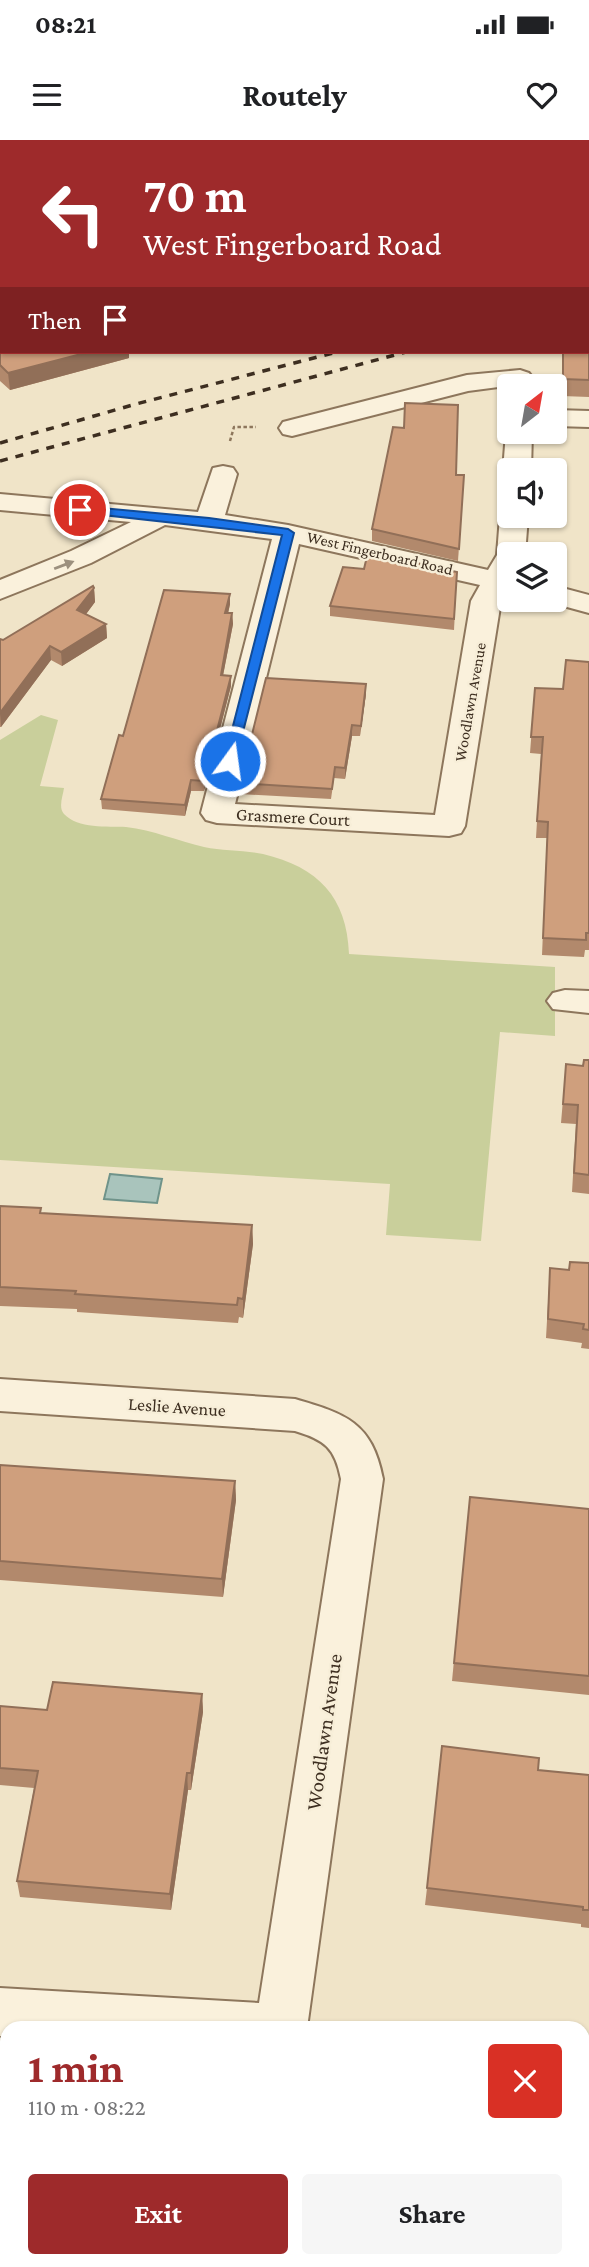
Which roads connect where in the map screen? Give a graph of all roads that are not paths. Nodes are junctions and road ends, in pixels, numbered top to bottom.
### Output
1 (520, 372) edge
2 (567, 418) edge
3 (589, 419) edge
4 (292, 428) road end
5 (223, 474) road end
6 (0, 502) edge
7 (159, 517) junction
8 (209, 522) junction
9 (288, 533) junction
10 (497, 567) edge
11 (497, 584) edge
12 (0, 590) edge
13 (567, 598) edge
14 (589, 604) edge
15 (449, 826) joint
16 (0, 1395) edge
17 (350, 1438) joint
18 (0, 2012) edge
19 (152, 2021) edge
20 (282, 2021) edge

1 - 4 street
2 - 3 street
5 - 8 street
6 - 7 street, West Fingerboard Road
7 - 8 street, West Fingerboard Road
12 -> 7 street
8 - 9 street, West Fingerboard Road
9 - 10 street, West Fingerboard Road
9 - 15 street, Grasmere Court
11 - 15 street, Woodlawn Avenue
13 - 14 street
16 - 17 street, Leslie Avenue
17 - 20 street, Woodlawn Avenue
18 - 19 street

